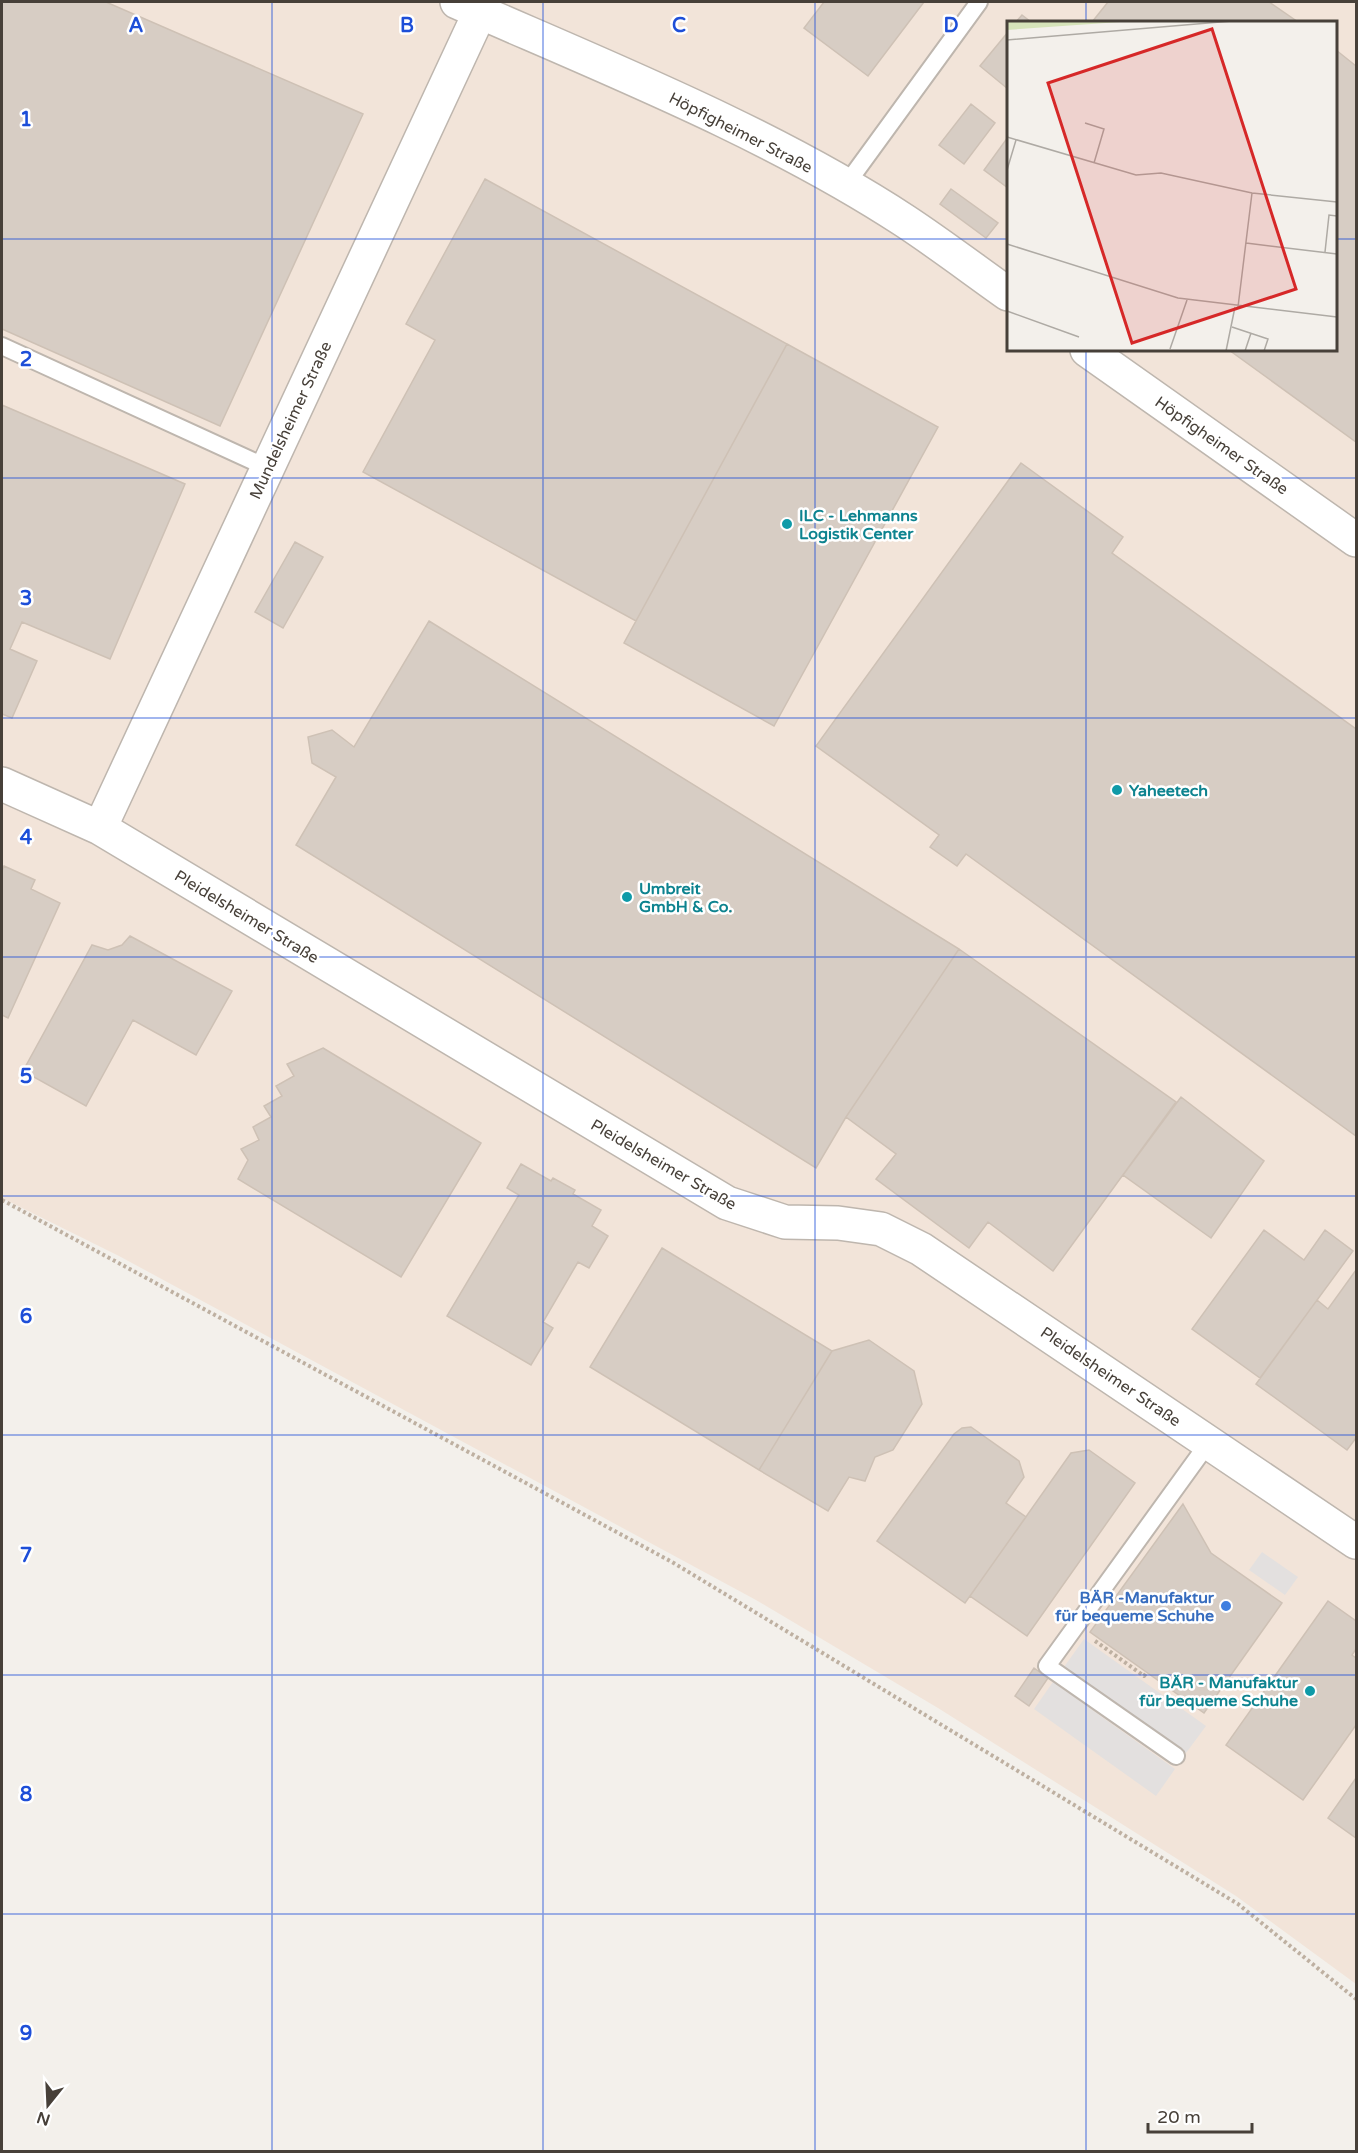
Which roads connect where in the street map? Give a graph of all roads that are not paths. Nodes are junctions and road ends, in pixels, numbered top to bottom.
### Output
1 (980, 2) edge
2 (486, 9) edge
3 (845, 186) junction
4 (1007, 293) edge
5 (2, 346) edge
6 (1088, 351) edge
7 (268, 468) junction
8 (1356, 540) edge
9 (2, 784) edge
10 (100, 828) junction
11 (1209, 1442) junction
12 (1356, 1542) edge
13 (1176, 1756) dead end

1 - 3 lane
2 - 3 street, Höpfigheimer Straße
2 - 7 street, Mundelsheimer Straße
3 - 4 street, Höpfigheimer Straße
5 - 7 lane
6 - 8 street, Höpfigheimer Straße
7 - 10 street, Mundelsheimer Straße
9 - 10 street, Pleidelsheimer Straße
10 - 11 street, Pleidelsheimer Straße
11 - 12 street, Pleidelsheimer Straße
11 - 13 lane

